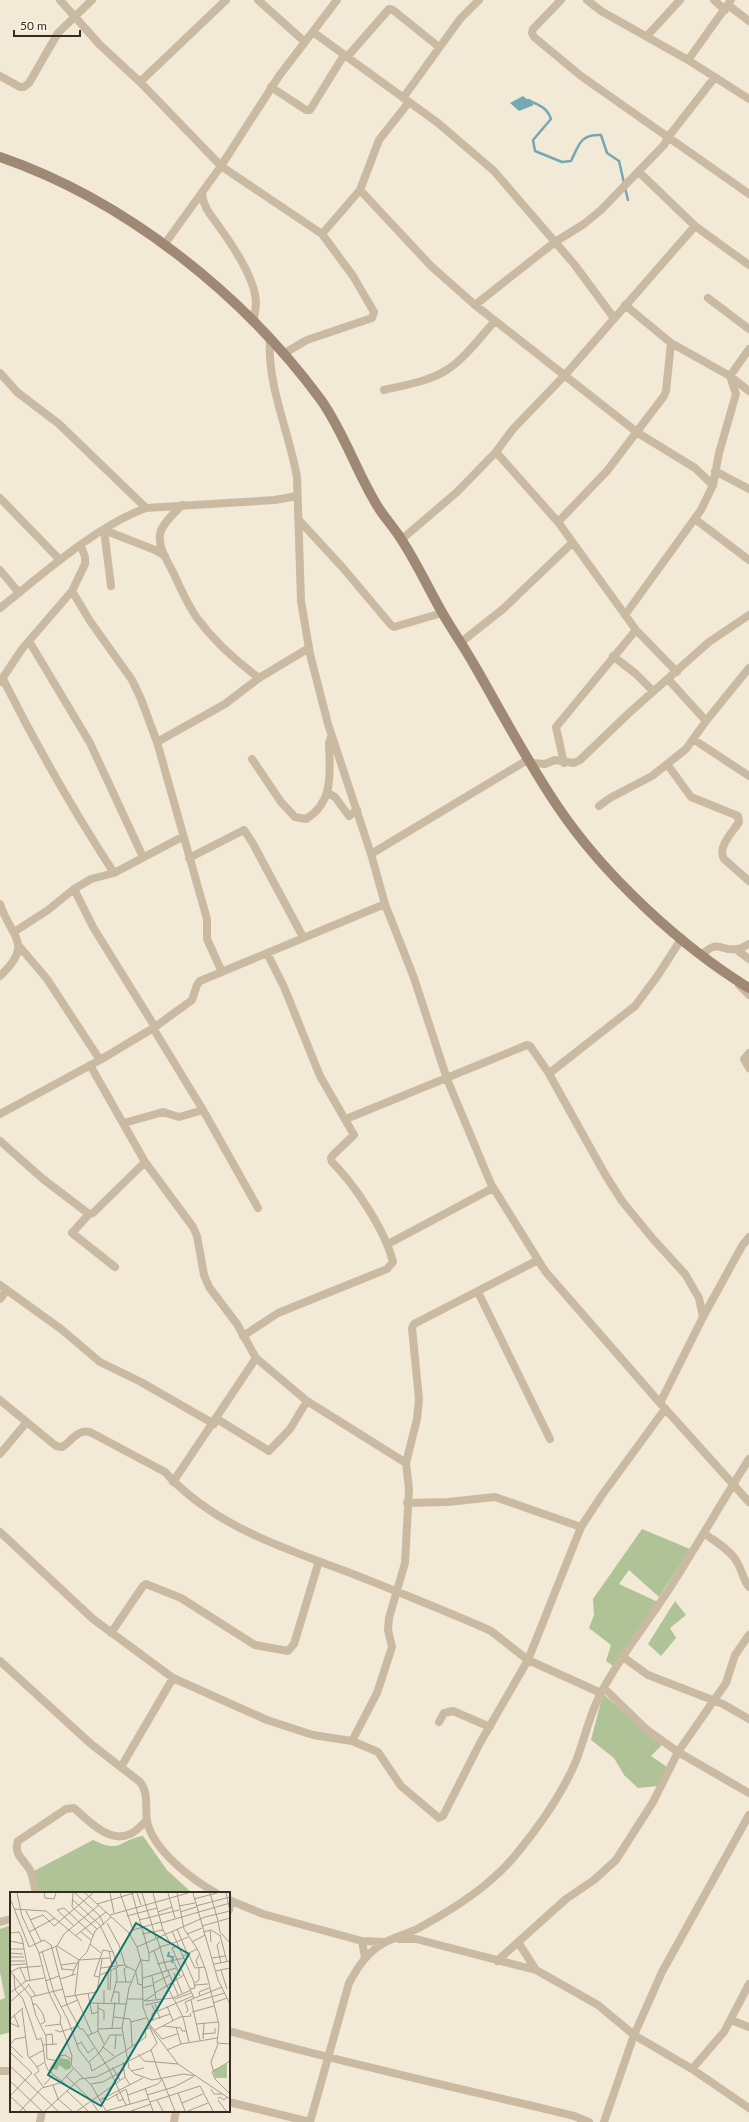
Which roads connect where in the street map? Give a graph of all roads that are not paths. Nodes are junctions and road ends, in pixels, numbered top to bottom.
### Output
1 (60, 0) edge
2 (92, 0) edge
3 (226, 0) edge
4 (258, 0) edge
5 (337, 0) edge
6 (479, 0) edge
7 (561, 0) edge
8 (587, 0) edge
9 (680, 0) edge
10 (714, 0) edge
11 (728, 5) edge
12 (75, 15) junction
13 (749, 21) edge
14 (313, 32) junction
15 (647, 36) junction
16 (305, 42) junction
17 (439, 47) junction
18 (345, 56) junction
19 (688, 60) junction
20 (0, 76) edge
21 (715, 76) junction
22 (140, 82) junction
23 (271, 88) junction
24 (749, 99) edge
25 (406, 100) junction
26 (669, 136) junction
27 (0, 157) edge
28 (221, 166) junction
29 (639, 172) junction
30 (360, 190) junction
31 (202, 193) junction
32 (749, 194) edge
33 (695, 226) junction
34 (322, 234) junction
35 (555, 242) junction
36 (164, 245) junction
37 (749, 265) edge
38 (708, 298) dead end
39 (475, 305) junction
40 (626, 305) junction
41 (614, 318) junction
42 (254, 321) junction
43 (495, 321) junction
44 (749, 329) edge
45 (270, 339) junction
46 (671, 343) junction
47 (749, 349) edge
48 (283, 354) junction
49 (0, 373) edge
50 (565, 375) junction
51 (730, 376) junction
52 (384, 390) dead end
53 (749, 391) edge
54 (638, 433) junction
55 (496, 452) junction
56 (715, 471) junction
57 (713, 485) junction
58 (749, 489) edge
59 (297, 496) junction
60 (0, 498) edge
61 (182, 505) junction
62 (146, 508) junction
63 (298, 519) junction
64 (695, 519) junction
65 (558, 522) junction
66 (104, 530) junction
67 (401, 540) junction
68 (572, 543) junction
69 (81, 546) junction
70 (165, 556) junction
71 (60, 560) junction
72 (749, 560) edge
73 (0, 570) edge
74 (111, 586) dead end
75 (72, 591) junction
76 (19, 593) junction
77 (0, 608) edge
78 (442, 613) junction
79 (625, 615) junction
80 (749, 615) edge
81 (636, 630) junction
82 (28, 641) junction
83 (460, 643) junction
84 (309, 648) junction
85 (613, 656) junction
86 (749, 668) edge
87 (677, 672) junction
88 (259, 678) junction
89 (668, 679) junction
90 (1, 681) edge
91 (653, 691) junction
92 (706, 721) junction
93 (332, 736) junction
94 (693, 740) junction
95 (157, 742) junction
96 (252, 759) dead end
97 (530, 761) junction
98 (564, 763) junction
99 (667, 764) junction
100 (749, 776) edge
101 (328, 793) junction
102 (599, 806) dead end
103 (356, 810) junction
104 (182, 836) junction
105 (371, 854) junction
106 (143, 857) junction
107 (189, 858) junction
108 (114, 872) junction
109 (749, 881) edge
110 (74, 889) junction
111 (0, 904) edge
112 (385, 904) junction
113 (14, 932) junction
114 (302, 938) junction
115 (682, 938) junction
116 (749, 944) edge
117 (19, 946) junction
118 (737, 950) junction
119 (267, 953) junction
120 (702, 955) junction
121 (749, 959) edge
122 (222, 972) junction
123 (728, 975) junction
124 (0, 976) edge
125 (749, 988) edge
126 (749, 995) edge
127 (154, 1027) junction
128 (749, 1053) edge
129 (100, 1060) junction
130 (90, 1065) junction
131 (749, 1068) edge
132 (548, 1072) junction
133 (447, 1079) junction
134 (203, 1110) junction
135 (0, 1114) edge
136 (346, 1119) junction
137 (124, 1123) junction
138 (0, 1141) edge
139 (145, 1162) junction
140 (493, 1188) junction
141 (258, 1208) dead end
142 (89, 1214) junction
143 (749, 1237) edge
144 (388, 1244) junction
145 (538, 1260) junction
146 (115, 1267) dead end
147 (3, 1288) edge
148 (478, 1292) junction
149 (0, 1299) edge
150 (703, 1317) junction
151 (244, 1336) junction
152 (256, 1358) junction
153 (0, 1400) edge
154 (307, 1401) junction
155 (662, 1406) junction
156 (216, 1421) junction
157 (26, 1423) junction
158 (550, 1439) dead end
159 (0, 1454) edge
160 (749, 1459) edge
161 (406, 1463) junction
162 (173, 1482) junction
163 (733, 1485) junction
164 (749, 1502) edge
165 (407, 1503) junction
166 (581, 1527) junction
167 (0, 1532) edge
168 (704, 1533) junction
169 (319, 1561) junction
170 (749, 1587) edge
171 (397, 1591) junction
172 (111, 1633) junction
173 (749, 1635) edge
174 (623, 1657) junction
175 (528, 1660) junction
176 (0, 1661) edge
177 (173, 1678) junction
178 (602, 1691) junction
179 (713, 1700) junction
180 (749, 1719) edge
181 (439, 1722) dead end
182 (490, 1727) junction
183 (352, 1740) junction
184 (678, 1752) junction
185 (121, 1767) junction
186 (749, 1793) edge
187 (749, 1815) edge
188 (147, 1820) junction
189 (36, 1892) edge
190 (214, 1892) edge
191 (230, 1901) edge
192 (10, 1919) edge
193 (0, 1922) edge
194 (419, 1928) junction
195 (396, 1939) junction
196 (416, 1939) junction
197 (362, 1941) junction
198 (385, 1942) junction
199 (518, 1942) junction
200 (365, 1958) junction
201 (497, 1961) junction
202 (536, 1970) junction
203 (749, 1984) edge
204 (731, 2020) junction
205 (749, 2027) edge
206 (230, 2031) edge
207 (634, 2035) junction
208 (328, 2058) junction
209 (692, 2069) junction
210 (0, 2070) edge
211 (10, 2071) edge
212 (230, 2102) edge
213 (749, 2108) edge
214 (42, 2112) edge
215 (176, 2112) edge
216 (40, 2122) edge
217 (174, 2122) edge
218 (310, 2122) edge
219 (589, 2122) edge
220 (604, 2122) edge

1 - 12 street
2 - 12 street
3 - 22 street
4 - 16 street
5 - 14 street
6 - 17 street
7 - 26 street
8 - 15 street
9 - 15 street
10 - 11 street
11 - 13 street
11 - 19 street
12 - 20 street
12 - 22 street
14 - 16 street
14 - 18 street
15 - 19 street
16 - 23 street
17 - 18 street
17 - 25 street
18 - 23 street
18 - 25 street
19 - 21 street
21 - 24 street
21 - 26 street
22 - 28 street
23 - 28 street
25 - 30 street
25 - 35 street
26 - 29 street
26 - 32 street
27 - 36 main road
28 - 31 street
28 - 34 street
29 - 33 street
29 - 35 street
30 - 34 street
30 - 39 street
31 - 36 street
31 - 42 street
33 - 37 street
33 - 40 street
34 - 48 street
35 - 39 street
35 - 41 street
36 - 42 main road
38 - 44 street
39 - 43 street
40 - 41 street
40 - 46 street
41 - 50 street
42 - 45 main road
43 - 50 street
43 - 52 street
45 - 48 main road
45 - 59 street
46 - 51 street
46 - 54 street
47 - 51 street
48 - 67 main road
49 - 62 street
50 - 54 street
50 - 55 street
51 - 53 street
51 - 56 street
54 - 57 street
54 - 65 street
55 - 65 street
55 - 67 street
56 - 57 street
56 - 58 street
57 - 64 street
59 - 61 street
59 - 63 street
60 - 71 street
61 - 62 street
61 - 70 street
62 - 66 street
63 - 78 street
63 - 84 street
64 - 72 street
64 - 79 street
65 - 68 street
66 - 69 street
66 - 70 street
66 - 74 street
67 - 78 main road
68 - 79 street
68 - 83 street
69 - 71 street
69 - 75 street
70 - 88 street
71 - 76 street
73 - 76 street
75 - 82 street
75 - 95 street
76 - 77 street
78 - 83 main road
79 - 81 street
80 - 87 street
81 - 85 street
81 - 87 street
82 - 90 street
82 - 106 street
83 - 97 main road
84 - 88 street
84 - 93 street
85 - 91 street
85 - 98 street
86 - 92 street
87 - 89 street
88 - 95 street
89 - 91 street
89 - 92 street
90 - 108 street
91 - 98 street
92 - 94 street
93 - 101 street
93 - 103 street
94 - 99 street
94 - 100 street
95 - 104 street
96 - 101 street
97 - 98 street
97 - 105 street
97 - 115 main road
99 - 102 street
99 - 109 street
101 - 103 street
103 - 105 street
104 - 106 street
104 - 107 street
105 - 112 street
106 - 108 street
107 - 114 street
107 - 122 street
108 - 110 street
110 - 113 street
110 - 127 street
111 - 113 street
112 - 114 street
112 - 133 street
113 - 117 street
114 - 119 street
115 - 120 main road
115 - 132 street
116 - 118 street
117 - 124 street
117 - 129 street
118 - 120 street
118 - 121 street
119 - 122 street
119 - 136 street
120 - 123 main road
122 - 127 street
123 - 125 main road
123 - 126 street
127 - 129 street
127 - 134 street
128 - 131 street
129 - 130 street
130 - 135 street
130 - 137 street
132 - 133 street
132 - 150 street
133 - 136 street
133 - 140 street
134 - 137 street
134 - 141 street
136 - 144 street
137 - 139 street
138 - 142 street
139 - 142 street
139 - 151 street
140 - 144 street
140 - 145 street
142 - 146 street
143 - 150 street
144 - 151 street
145 - 148 street
145 - 155 street
147 - 149 street
147 - 156 street
148 - 158 street
148 - 161 street
150 - 155 street
151 - 152 street
152 - 154 street
152 - 156 street
153 - 157 street
154 - 156 street
154 - 161 street
155 - 163 street
155 - 166 street
156 - 162 street
157 - 159 street
157 - 162 street
160 - 163 street
161 - 165 street
162 - 169 street
163 - 164 street
163 - 168 street
165 - 166 street
165 - 171 street
166 - 175 street
167 - 172 street
168 - 170 street
168 - 174 street
169 - 171 street
169 - 172 street
171 - 175 street
171 - 183 street
172 - 177 street
173 - 179 street
174 - 178 street
174 - 179 street
175 - 178 street
175 - 182 street
176 - 185 street
177 - 183 street
177 - 185 street
178 - 184 street
178 - 194 street
179 - 180 street
179 - 184 street
181 - 182 street
182 - 183 street
184 - 186 street
184 - 199 street
185 - 188 street
187 - 207 street
188 - 189 street
188 - 190 street
191 - 197 street
192 - 193 street
194 - 195 street
194 - 196 street
195 - 196 street
195 - 198 street
196 - 201 street
197 - 198 street
197 - 200 street
198 - 200 street
199 - 201 street
199 - 202 street
200 - 208 street
201 - 202 street
202 - 207 street
203 - 204 street
204 - 205 street
204 - 209 street
206 - 208 street
207 - 209 street
207 - 220 street
208 - 218 street
208 - 219 street
209 - 213 street
210 - 211 street
212 - 218 street
214 - 216 street
215 - 217 street

